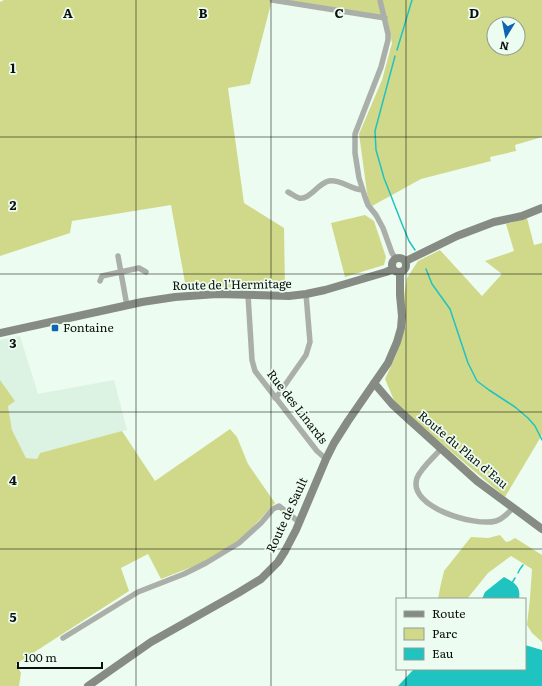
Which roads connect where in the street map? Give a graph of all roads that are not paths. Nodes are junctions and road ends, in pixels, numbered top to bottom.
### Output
1 (272, 0) edge
2 (380, 0) edge
3 (385, 18) junction
4 (362, 190) junction
5 (288, 192) dead end
6 (542, 208) edge
7 (118, 256) dead end
8 (396, 258) junction
9 (406, 261) junction
10 (397, 271) junction
11 (120, 272) junction
12 (146, 272) dead end
13 (100, 281) dead end
14 (306, 294) junction
15 (248, 295) junction
16 (127, 306) junction
17 (0, 333) edge
18 (374, 383) junction
19 (275, 398) junction
20 (441, 449) junction
21 (326, 459) junction
22 (513, 508) junction
23 (299, 522) junction
24 (542, 530) edge
25 (62, 638) dead end
26 (88, 686) edge

1 - 3 street
2 - 3 street
3 - 4 street
4 - 5 street
4 - 8 street
6 - 9 street
7 - 11 street
8 - 9 street
8 - 10 street
9 - 10 street
10 - 14 street, Route de l'Hermitage
10 - 18 street, Route de Sault
11 - 12 street
11 - 13 street
11 - 16 street
14 - 15 street, Route de l'Hermitage
14 - 19 street
15 - 16 street, Route de l'Hermitage
15 - 19 street, Rue des Linards
16 - 17 street, Route de l'Hermitage
18 - 20 street, Route du Plan d'Eau
18 - 21 street, Route de Sault
19 - 21 street, Rue des Linards
20 - 22 street, Route du Plan d'Eau
20 - 22 street
21 - 23 street, Route de Sault
22 - 24 street, Route du Plan d'Eau
23 - 25 street
23 - 26 street, Route de Sault

